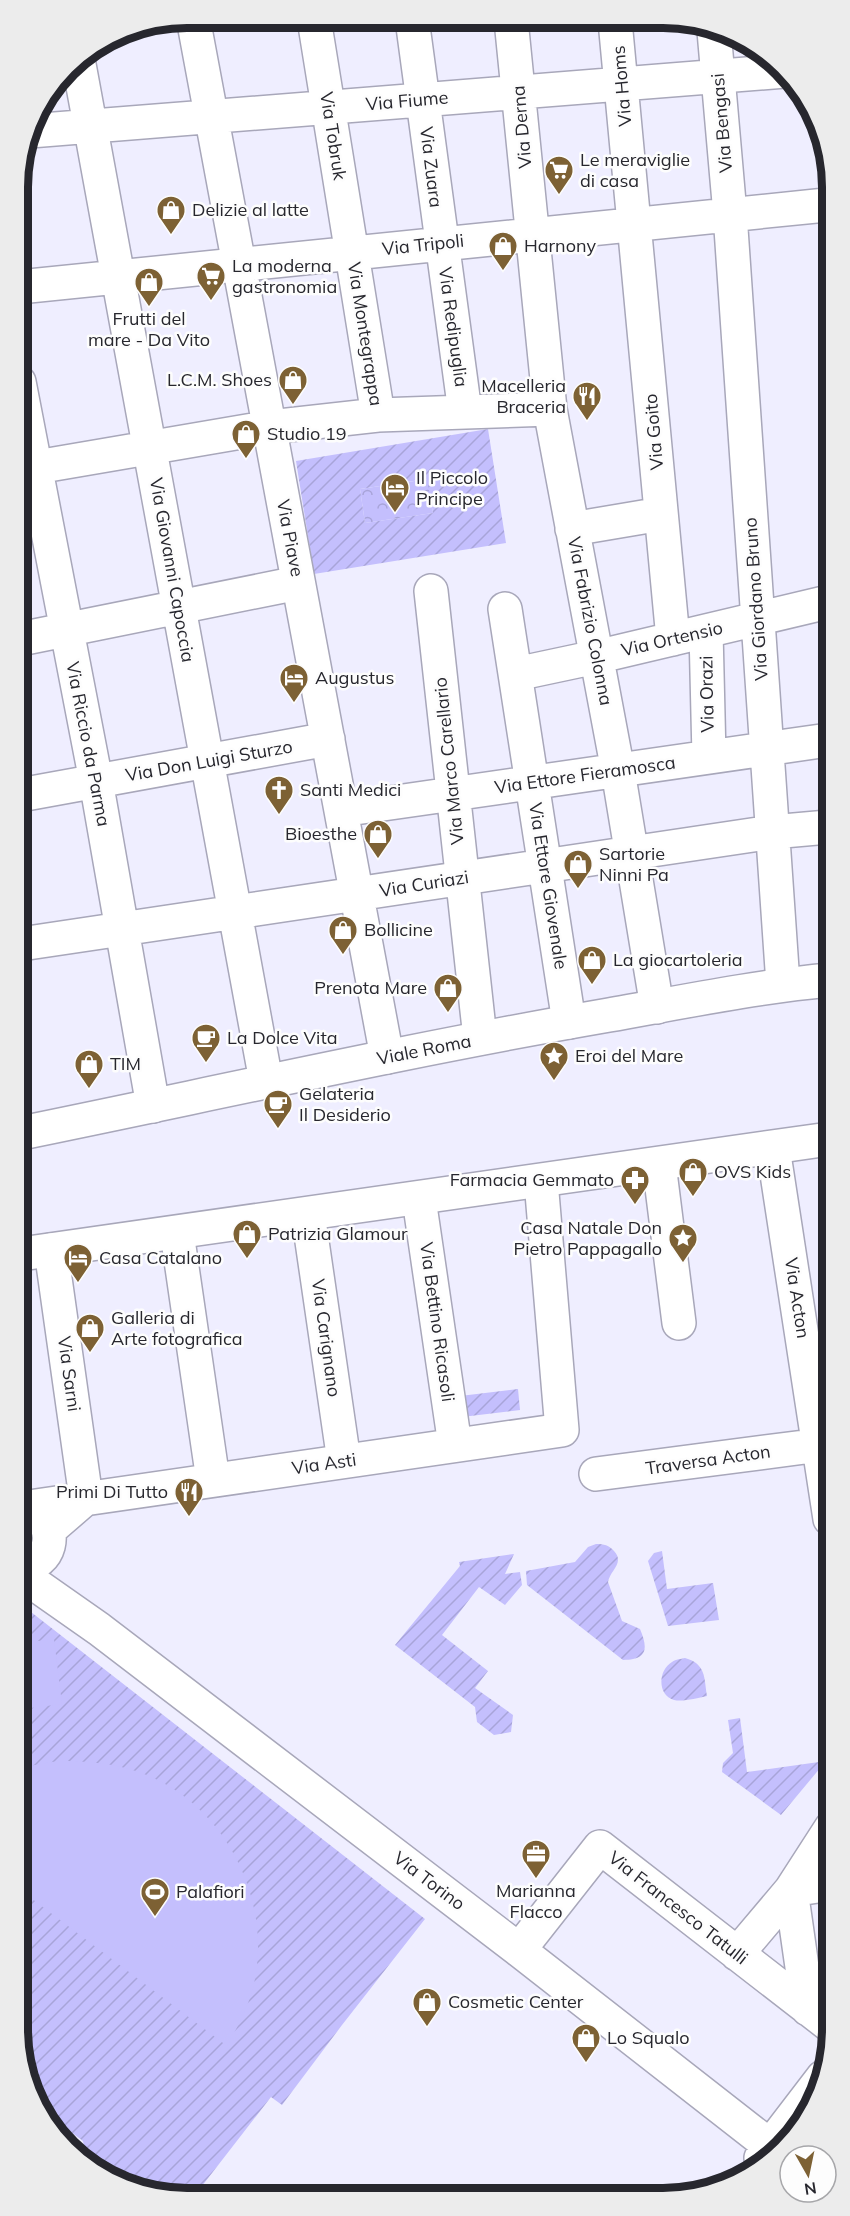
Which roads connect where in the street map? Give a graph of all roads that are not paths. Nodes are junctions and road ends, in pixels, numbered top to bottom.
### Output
1 (195, 28) edge
2 (315, 28) edge
3 (413, 28) edge
4 (512, 28) edge
5 (616, 28) edge
6 (715, 38) edge
7 (80, 71) edge
8 (772, 72) edge
9 (718, 77) junction
10 (621, 84) junction
11 (519, 93) junction
12 (422, 100) junction
13 (328, 108) junction
14 (212, 117) junction
15 (90, 126) junction
16 (40, 130) edge
17 (822, 205) edge
18 (730, 214) junction
19 (635, 224) junction
20 (531, 235) junction
21 (441, 243) junction
22 (352, 252) junction
23 (239, 264) junction
24 (118, 276) junction
25 (29, 285) edge
26 (550, 409) junction
27 (465, 411) junction
28 (378, 415) junction
29 (270, 427) junction
30 (150, 448) junction
31 (28, 468) edge
32 (29, 472) edge
33 (661, 514) junction
34 (572, 529) junction
35 (298, 583) junction
36 (430, 591) dead end
37 (822, 604) edge
38 (179, 607) junction
39 (505, 609) dead end
40 (758, 619) junction
41 (66, 629) junction
42 (706, 631) junction
43 (29, 637) edge
44 (673, 639) junction
45 (596, 657) junction
46 (516, 674) junction
47 (328, 740) junction
48 (822, 741) edge
49 (766, 749) junction
50 (709, 757) junction
51 (207, 761) junction
52 (618, 771) junction
53 (96, 781) junction
54 (533, 783) junction
55 (29, 793) edge
56 (453, 794) junction
57 (341, 810) junction
58 (822, 828) edge
59 (772, 832) junction
60 (632, 853) junction
61 (545, 866) junction
62 (462, 878) junction
63 (357, 894) junction
64 (235, 913) junction
65 (123, 929) junction
66 (29, 943) edge
67 (822, 981) edge
68 (783, 984) junction
69 (657, 1007) junction
70 (569, 1022) junction
71 (480, 1038) junction
72 (387, 1057) junction
73 (266, 1081) junction
74 (153, 1106) junction
75 (28, 1131) edge
76 (821, 1140) edge
77 (773, 1148) junction
78 (659, 1164) junction
79 (541, 1181) junction
80 (419, 1199) junction
81 (308, 1214) junction
82 (177, 1233) junction
83 (36, 1252) edge
84 (680, 1323) dead end
85 (455, 1445) junction
86 (820, 1445) junction
87 (821, 1455) edge
88 (344, 1461) junction
89 (596, 1474) dead end
90 (213, 1480) junction
91 (86, 1498) junction
92 (28, 1507) edge
93 (28, 1510) edge
94 (49, 1535) junction
95 (28, 1565) edge
96 (28, 1579) edge
97 (86, 1620) junction
98 (821, 1843) edge
99 (821, 1885) edge
100 (791, 1890) junction
101 (519, 1950) junction
102 (737, 1954) junction
103 (820, 2018) edge
104 (802, 2104) edge
105 (772, 2143) edge
106 (764, 2151) edge

1 - 14 street, Via Piave
2 - 13 street, Via Tobruk
3 - 12 street, Via Zuara
4 - 11 street, Via Derna
5 - 10 street, Via Homs
6 - 9 street, Via Bengasi
7 - 15 street, Via Giovanni Capoccia
8 - 9 street, Via Fiume
9 - 10 street, Via Fiume
9 - 18 street, Via Bengasi
10 - 11 street, Via Fiume
10 - 19 street, Via Homs
11 - 12 street, Via Fiume
11 - 20 street, Via Derna
12 - 13 street, Via Fiume
12 - 21 street, Via Zuara
13 - 14 street, Via Fiume
13 - 22 street, Via Tobruk
14 - 15 street, Via Fiume
14 - 23 street, Via Piave
15 - 16 street, Via Fiume
15 - 24 street, Via Giovanni Capoccia
17 - 18 street, Via Tripoli
18 - 19 street, Via Tripoli
18 - 40 street, Via Giordano Bruno
19 - 20 street, Via Tripoli
19 - 33 street, Via Goito
20 - 21 street, Via Tripoli
20 - 26 street, Via Fabrizio Colonna
21 - 22 street, Via Tripoli
21 - 27 street, Via Redipuglia
22 - 23 street, Via Tripoli
22 - 28 street, Via Montegrappa
23 - 24 street, Via Tripoli
23 - 29 street, Via Piave
24 - 25 street, Via Tripoli
24 - 30 street, Via Giovanni Capoccia
26 - 27 street
26 - 34 street, Via Fabrizio Colonna
27 - 28 street
28 - 29 street
29 - 30 street
29 - 35 street, Via Piave
30 - 31 street
30 - 38 street, Via Giovanni Capoccia
32 - 41 street, Via Riccio da Parma
33 - 34 street
33 - 44 street, Via Goito
34 - 45 street, Via Fabrizio Colonna
35 - 38 street
35 - 47 street, Via Piave
36 - 56 street, Via Marco Carellario
37 - 40 street, Via Ortensio
38 - 41 street
38 - 51 street, Via Giovanni Capoccia
39 - 46 street, Via Ettore Giovenale
40 - 42 street, Via Ortensio
40 - 49 street, Via Giordano Bruno
41 - 43 street
41 - 53 street, Via Riccio da Parma
42 - 44 street, Via Ortensio
42 - 50 street, Via Orazi
44 - 45 street, Via Ortensio
45 - 46 street, Via Ortensio
45 - 52 street, Via Fabrizio Colonna
46 - 54 street, Via Ettore Giovenale
47 - 51 street, Via Don Luigi Sturzo
47 - 57 street, Via Piave
48 - 49 street, Via Ettore Fieramosca
49 - 50 street, Via Ettore Fieramosca
49 - 59 street, Via Giordano Bruno
50 - 52 street, Via Ettore Fieramosca
51 - 53 street, Via Don Luigi Sturzo
51 - 64 street, Via Giovanni Capoccia
52 - 54 street, Via Ettore Fieramosca
52 - 60 street, Via Fabrizio Colonna
53 - 55 street, Via Don Luigi Sturzo
53 - 65 street, Via Riccio da Parma
54 - 56 street, Via Ettore Fieramosca
54 - 61 street, Via Ettore Giovenale
56 - 57 street, Via Ettore Fieramosca
56 - 62 street, Via Marco Carellario
57 - 63 street, Via Piave
58 - 59 street, Via Curiazi
59 - 60 street, Via Curiazi
59 - 68 street, Via Giordano Bruno
60 - 61 street, Via Curiazi
60 - 69 street, Via Fabrizio Colonna
61 - 62 street, Via Curiazi
61 - 70 street, Via Ettore Giovenale
62 - 63 street, Via Curiazi
62 - 71 street, Via Marco Carellario
63 - 64 street, Via Curiazi
63 - 72 street, Via Piave
64 - 65 street, Via Curiazi
64 - 73 street, Via Giovanni Capoccia
65 - 66 street, Via Curiazi
65 - 74 street, Via Riccio da Parma
67 - 68 street, Viale Roma
68 - 69 street, Viale Roma
69 - 70 street, Viale Roma
70 - 71 street, Viale Roma
71 - 72 street, Viale Roma
72 - 73 street, Viale Roma
73 - 74 street, Viale Roma
74 - 75 street, Viale Roma
76 - 77 street
77 - 78 street
77 - 86 street, Via Acton
78 - 79 street
78 - 84 street
79 - 80 street
79 - 85 street, Via Asti
80 - 81 street
80 - 85 street, Via Bettino Ricasoli
81 - 82 street
81 - 88 street, Via Carignano
82 - 83 street
82 - 90 street
83 - 91 street, Via Sarni
85 - 88 street, Via Asti
86 - 87 street, Via Acton
86 - 89 street, Traversa Acton
88 - 90 street, Via Asti
90 - 91 street, Via Asti
91 - 92 street, Via Asti
91 - 94 street
93 - 94 street
94 - 95 street
94 - 97 street, Via Torino
96 - 97 street, Via Torino
97 - 101 street, Via Torino
98 - 100 street
99 - 100 street
100 - 102 street
100 - 103 street
101 - 102 street, Via Francesco Tatulli
101 - 106 street, Via Torino
102 - 103 street, Via Francesco Tatulli
104 - 105 street

